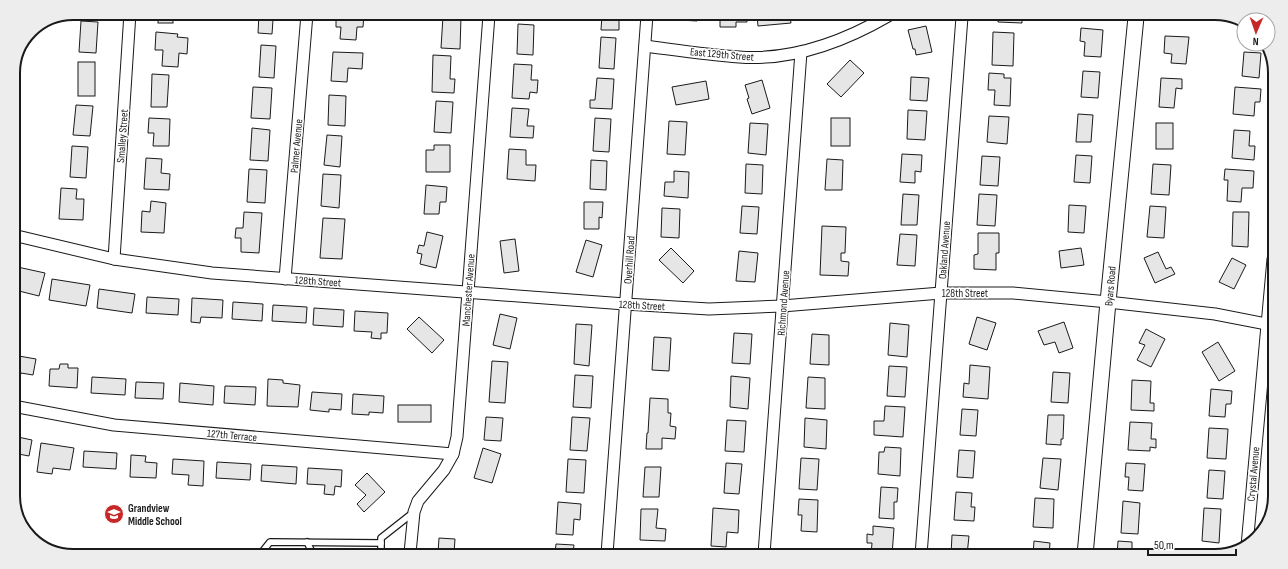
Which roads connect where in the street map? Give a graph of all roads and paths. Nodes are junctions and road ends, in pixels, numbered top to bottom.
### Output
1 (130, 20) edge
2 (307, 20) edge
3 (489, 20) edge
4 (647, 20) edge
5 (881, 20) edge
6 (962, 20) edge
7 (1136, 20) edge
8 (645, 46) junction
9 (801, 52) junction
10 (20, 237) edge
11 (114, 259) junction
12 (285, 279) junction
13 (468, 292) junction
14 (941, 293) junction
15 (1108, 302) junction
16 (625, 304) junction
17 (782, 306) junction
18 (1268, 324) edge
19 (1268, 343) edge
20 (20, 407) edge
21 (453, 454) junction
22 (414, 512) junction
23 (1248, 537) edge
24 (308, 542) junction
25 (381, 543) junction
26 (264, 549) edge
27 (311, 549) edge
28 (381, 549) edge
29 (410, 549) edge
30 (607, 549) edge
31 (764, 549) edge
32 (921, 549) edge
33 (1086, 549) edge

1 - 11 street, Smalley Street
2 - 12 street, Palmer Avenue
3 - 13 street, Manchester Avenue
4 - 8 street, Overhill Road
5 - 9 street, East 129th Street
6 - 14 street, Oakland Avenue
7 - 15 street, Byars Road
8 - 9 street, East 129th Street
8 - 16 street, Overhill Road
9 - 17 street, Richmond Avenue
10 - 11 street, 128th Street
11 - 12 street, 128th Street
12 - 13 street, 128th Street
13 - 16 street, 128th Street
13 - 21 street, Manchester Avenue
14 - 15 street, 128th Street
14 - 17 street, 128th Street
14 - 32 street, Oakland Avenue
15 - 18 street, 128th Street
15 - 33 street, Byars Road
16 - 17 street, 128th Street
16 - 30 street, Overhill Road
17 - 31 street, Richmond Avenue
19 - 23 street, Crystal Avenue
20 - 21 street, 127th Terrace
21 - 22 street, Manchester Avenue
22 - 25 lane
22 - 29 street, Manchester Avenue
24 - 25 lane
24 - 26 lane
24 - 27 lane
25 - 28 lane

